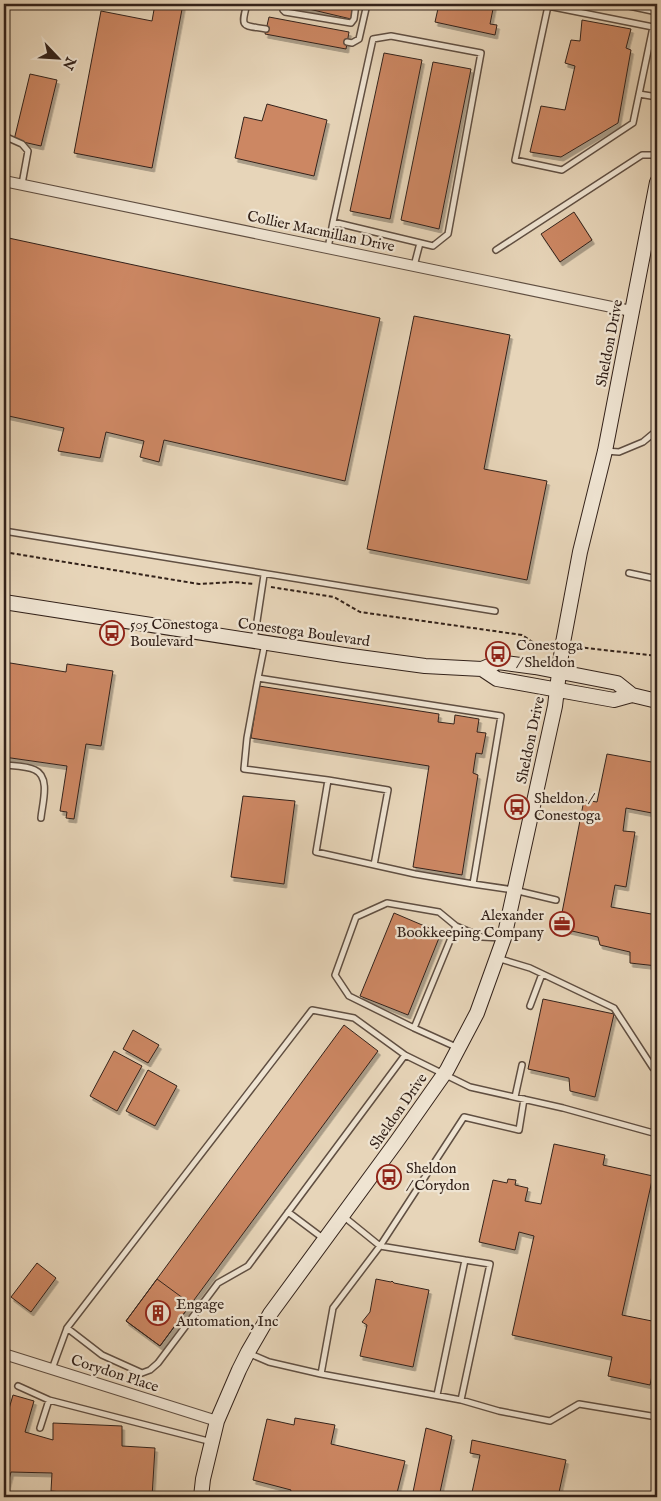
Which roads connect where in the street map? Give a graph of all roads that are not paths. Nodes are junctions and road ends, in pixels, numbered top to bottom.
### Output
1 (247, 4) edge
2 (283, 4) edge
3 (356, 4) edge
4 (367, 4) edge
5 (620, 4) edge
6 (657, 12) edge
7 (655, 27) edge
8 (266, 29) dead end
9 (347, 42) dead end
10 (639, 94) junction
11 (657, 97) edge
12 (4, 136) edge
13 (657, 155) edge
14 (4, 181) edge
15 (657, 182) edge
16 (22, 184) junction
17 (333, 222) junction
18 (653, 228) edge
19 (420, 243) junction
20 (328, 248) junction
21 (496, 250) dead end
22 (414, 266) junction
23 (631, 311) junction
24 (657, 421) edge
25 (656, 433) edge
26 (605, 450) junction
27 (4, 531) edge
28 (628, 573) dead end
29 (264, 575) junction
30 (657, 579) edge
31 (4, 602) edge
32 (495, 611) dead end
33 (260, 642) junction
34 (482, 669) junction
35 (559, 671) junction
36 (258, 678) junction
37 (557, 689) junction
38 (632, 695) junction
39 (657, 701) edge
40 (4, 765) edge
41 (328, 780) junction
42 (41, 818) dead end
43 (374, 865) junction
44 (472, 884) junction
45 (514, 890) junction
46 (556, 900) dead end
47 (456, 926) junction
48 (504, 938) junction
49 (496, 958) junction
50 (542, 974) junction
51 (530, 1006) dead end
52 (414, 1028) junction
53 (458, 1048) junction
54 (405, 1055) junction
55 (522, 1065) dead end
56 (657, 1069) edge
57 (444, 1074) junction
58 (514, 1097) junction
59 (524, 1099) junction
60 (657, 1134) edge
61 (288, 1212) junction
62 (342, 1215) junction
63 (325, 1239) junction
64 (380, 1246) junction
65 (465, 1260) junction
66 (67, 1328) junction
67 (248, 1352) junction
68 (4, 1354) edge
69 (52, 1369) junction
70 (321, 1374) junction
71 (18, 1386) dead end
72 (438, 1395) junction
73 (49, 1400) junction
74 (461, 1400) junction
75 (657, 1417) edge
76 (218, 1421) junction
77 (40, 1428) dead end
78 (212, 1442) junction
79 (27, 1495) dead end
80 (44, 1497) edge
81 (201, 1497) edge

1 - 8 lane
2 - 3 lane
4 - 9 lane
5 - 6 lane
7 - 10 lane
7 - 10 lane
10 - 11 lane
12 - 16 lane
13 - 21 lane
14 - 16 street, Collier Macmillan Drive
15 - 18 street, Sheldon Drive
16 - 20 street, Collier Macmillan Drive
17 - 19 lane
17 - 19 lane
17 - 20 lane
18 - 23 street, Sheldon Drive
19 - 22 lane
20 - 22 street, Collier Macmillan Drive
22 - 23 street, Collier Macmillan Drive
23 - 26 street, Sheldon Drive
24 - 25 lane
25 - 26 lane
26 - 35 street, Sheldon Drive
27 - 29 lane
28 - 30 lane
29 - 32 lane
29 - 33 lane
31 - 33 street, Conestoga Boulevard
33 - 34 street, Conestoga Boulevard
33 - 36 lane
34 - 35 street, Conestoga Boulevard
34 - 37 street, Conestoga Boulevard
35 - 37 street, Sheldon Drive
35 - 38 street, Conestoga Boulevard
36 - 41 lane
36 - 44 lane
37 - 38 street, Conestoga Boulevard
37 - 45 street, Sheldon Drive
38 - 39 street, Conestoga Boulevard
40 - 42 lane
41 - 43 lane
41 - 43 lane
43 - 44 lane
44 - 45 lane
45 - 46 lane
45 - 48 street, Sheldon Drive
47 - 48 lane
47 - 52 lane
47 - 52 lane
48 - 49 street, Sheldon Drive
49 - 50 lane
49 - 53 street, Sheldon Drive
50 - 51 lane
50 - 56 lane
52 - 53 lane
53 - 57 street, Sheldon Drive
54 - 57 lane
54 - 61 lane
54 - 66 lane
55 - 58 lane
57 - 58 lane
57 - 62 street, Sheldon Drive
58 - 59 lane
59 - 60 lane
59 - 64 lane
61 - 63 lane
61 - 66 lane
62 - 63 street, Sheldon Drive
62 - 64 lane
63 - 67 street, Sheldon Drive
64 - 65 lane
64 - 70 lane
65 - 72 lane
65 - 74 lane
66 - 69 lane
67 - 70 lane
67 - 76 street, Sheldon Drive
68 - 69 street, Corydon Place
69 - 76 street, Corydon Place
70 - 72 lane
71 - 73 lane
72 - 74 lane
73 - 77 lane
73 - 78 lane
74 - 75 lane
76 - 78 street, Sheldon Drive
78 - 81 street, Sheldon Drive
79 - 80 lane

